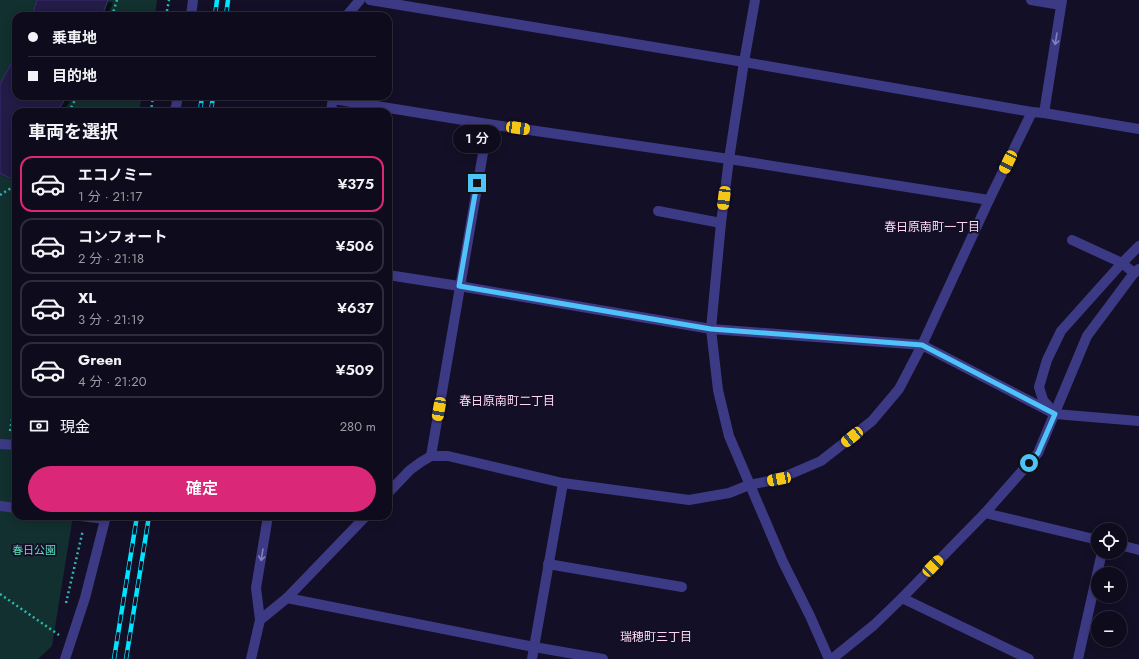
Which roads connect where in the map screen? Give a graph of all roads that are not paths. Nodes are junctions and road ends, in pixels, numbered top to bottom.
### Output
1 (193, 0) edge
2 (360, 0) edge
3 (370, 0) edge
4 (755, 0) edge
5 (1031, 0) edge
6 (1061, 3) edge
7 (192, 12) edge
8 (350, 12) edge
9 (744, 62) junction
10 (350, 100) edge
11 (1032, 112) junction
12 (1044, 114) junction
13 (488, 124) junction
14 (1139, 129) edge
15 (728, 159) junction
16 (989, 200) junction
17 (658, 211) dead end
18 (721, 224) junction
19 (1072, 240) dead end
20 (1139, 246) edge
21 (1122, 263) junction
22 (1137, 271) edge
23 (392, 276) edge
24 (459, 286) junction
25 (711, 329) junction
26 (922, 345) junction
27 (1055, 414) junction
28 (1139, 421) edge
29 (0, 444) edge
30 (12, 445) edge
31 (431, 456) junction
32 (563, 483) junction
33 (749, 484) junction
34 (392, 489) edge
35 (0, 506) edge
36 (12, 508) edge
37 (985, 513) junction
38 (105, 520) edge
39 (267, 520) edge
40 (362, 520) edge
41 (1091, 538) edge
42 (1127, 547) edge
43 (1139, 550) edge
44 (1100, 559) edge
45 (548, 564) junction
46 (682, 588) dead end
47 (287, 598) junction
48 (902, 598) junction
49 (260, 620) junction
50 (534, 647) junction
51 (65, 659) edge
52 (251, 659) edge
53 (532, 659) edge
54 (603, 659) edge
55 (829, 659) edge
56 (832, 659) edge
57 (1029, 659) edge
58 (1078, 659) edge

1 - 7 street
2 - 8 street
3 - 9 street
4 - 9 street
5 - 6 street
6 -> 12 street
9 - 11 street
9 - 15 street
10 - 13 street
11 - 12 street
11 - 16 street
12 - 14 street
13 - 15 street
13 - 24 street
15 - 16 street
15 - 18 street
16 - 26 street
17 - 18 street
18 - 25 street
19 - 21 street
20 - 21 street
21 - 22 street
21 - 27 street
22 - 27 street
23 - 24 street
24 - 25 street
24 - 31 street
25 - 26 street
25 - 33 street
26 - 27 street
26 - 33 street
27 - 28 street
27 - 37 street
29 - 30 street
31 - 32 street
31 - 34 street
32 - 33 street
32 - 45 street
33 - 55 street
35 - 36 street
37 - 41 street
37 - 48 street
38 - 51 street
39 -> 49 street
40 - 47 street
42 - 43 street
44 - 58 street
45 - 46 street
45 - 50 street
47 - 49 street
47 - 50 street
48 - 56 street
48 - 57 street
49 - 52 street
50 - 53 street
50 - 54 street

